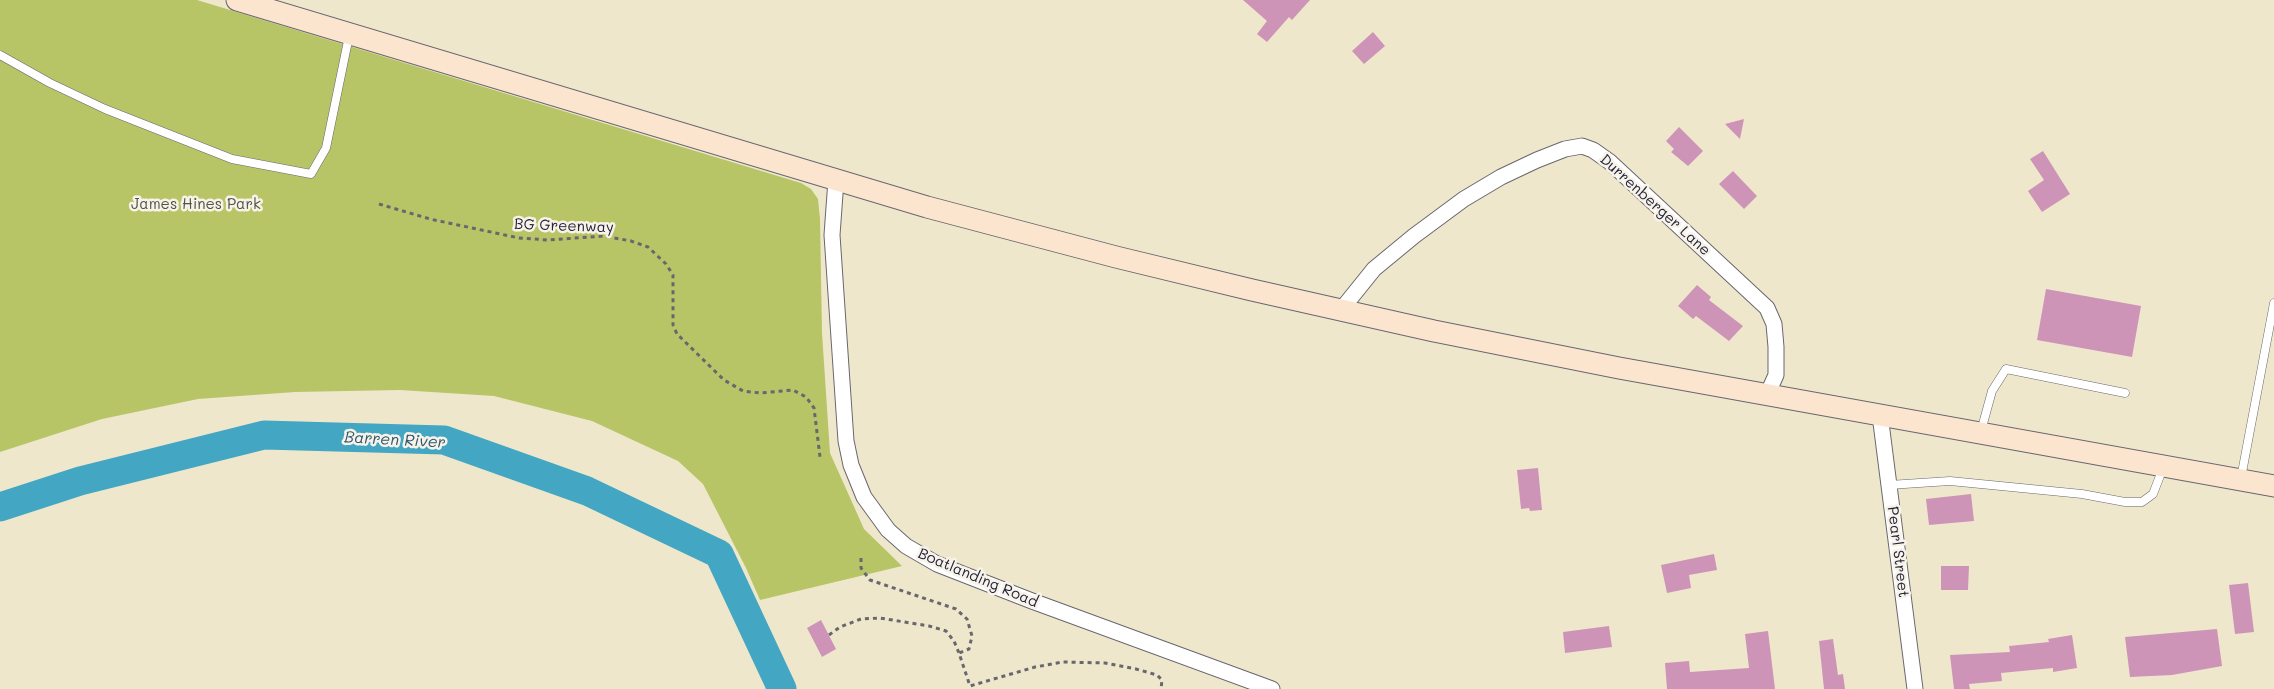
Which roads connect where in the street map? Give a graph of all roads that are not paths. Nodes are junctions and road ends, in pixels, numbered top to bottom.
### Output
1 (237, 0) edge
2 (349, 34) junction
3 (0, 55) edge
4 (836, 180) junction
5 (2274, 303) edge
6 (1341, 310) junction
7 (2125, 393) dead end
8 (1768, 395) junction
9 (1880, 415) junction
10 (1981, 433) junction
11 (2164, 466) junction
12 (2241, 480) junction
13 (1889, 485) junction
14 (2274, 486) edge
15 (1237, 682) edge
16 (1272, 689) edge
17 (1915, 689) edge

1 - 2 main road
2 - 3 lane
2 - 4 main road
4 - 6 main road
4 - 15 street, Boatlanding Road
5 - 12 lane
6 - 8 main road
6 - 8 street, Durrenberger Lane
7 - 10 lane
8 - 9 main road
9 - 10 main road
9 - 13 street, Pearl Street
10 - 11 main road
11 - 12 main road
11 - 13 lane
12 - 14 main road
13 - 17 street, Pearl Street
15 - 16 street, Boatlanding Road

